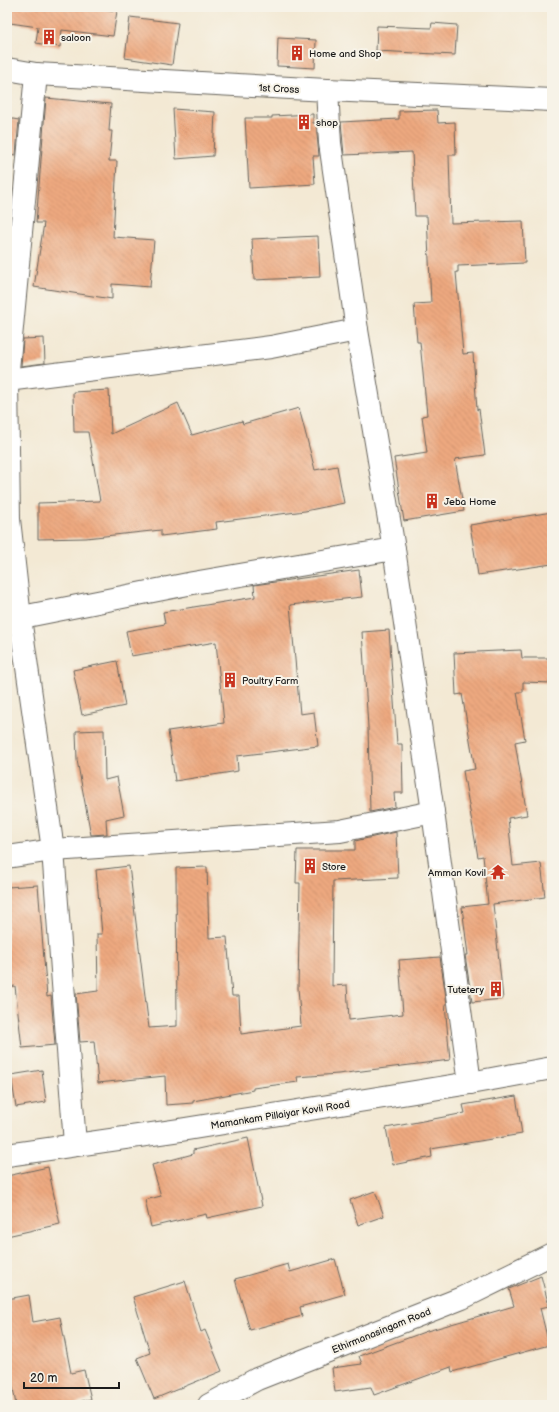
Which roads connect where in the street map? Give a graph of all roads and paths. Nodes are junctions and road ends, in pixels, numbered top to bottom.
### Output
1 (7, 69) edge
2 (36, 74) junction
3 (327, 90) junction
4 (552, 100) edge
5 (11, 301) edge
6 (357, 330) junction
7 (8, 380) edge
8 (8, 519) edge
9 (394, 549) junction
10 (14, 619) edge
11 (433, 812) junction
12 (53, 850) junction
13 (7, 857) edge
14 (552, 1068) edge
15 (470, 1083) junction
16 (75, 1144) junction
17 (7, 1155) edge
18 (552, 1254) edge
19 (209, 1405) edge

1 - 2 street, 1st Cross
2 - 3 street, 1st Cross
2 - 5 street
3 - 4 street, 1st Cross
3 - 6 street
5 - 7 street
6 - 7 street
6 - 9 street
7 - 8 street
8 - 10 street
9 - 10 street
9 - 11 street
10 - 12 street
11 - 12 street
11 - 15 street
12 - 13 street
12 - 16 street
14 - 15 street, Mamankam Pillaiyar Kovil Road
15 - 16 street, Mamankam Pillaiyar Kovil Road
16 - 17 street, Mamankam Pillaiyar Kovil Road
18 - 19 street, Ethirmanasingam Road

